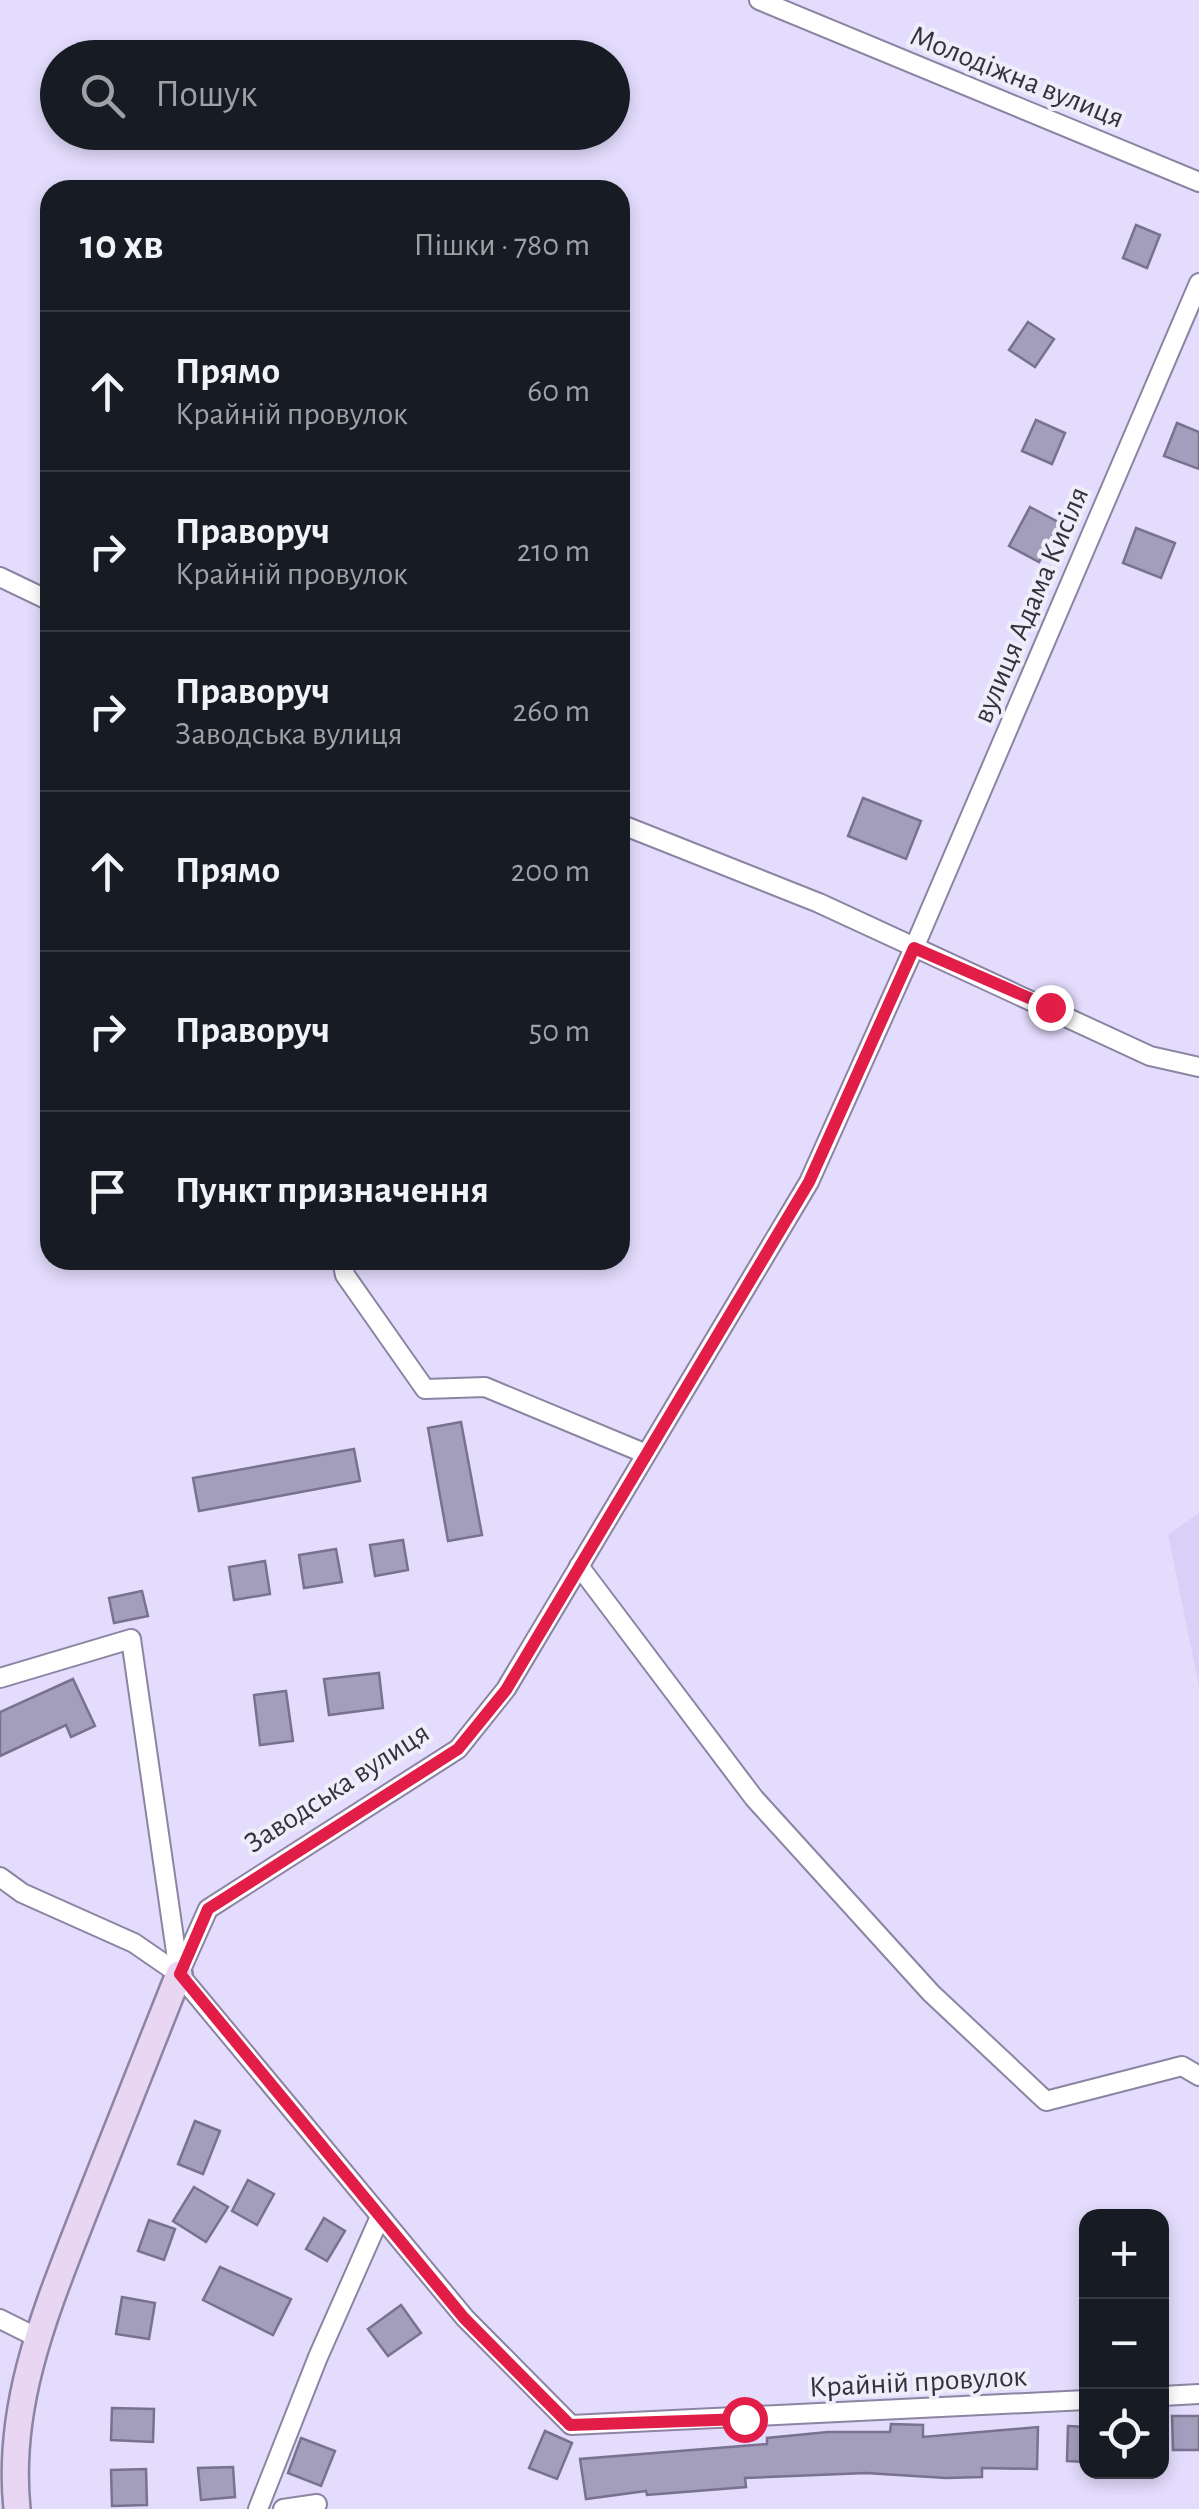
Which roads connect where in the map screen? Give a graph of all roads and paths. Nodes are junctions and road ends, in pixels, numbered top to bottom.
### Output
1 (759, 0) edge
2 (806, 9) edge
3 (1199, 182) edge
4 (1199, 284) edge
5 (0, 577) edge
6 (40, 596) edge
7 (630, 828) edge
8 (914, 948) junction
9 (1199, 1067) edge
10 (344, 1270) edge
11 (648, 1448) junction
12 (579, 1566) junction
13 (0, 1678) edge
14 (0, 1876) edge
15 (180, 1974) junction
16 (1199, 2076) edge
17 (379, 2219) junction
18 (0, 2320) edge
19 (36, 2337) junction
20 (1199, 2394) edge
21 (1169, 2396) edge
22 (1079, 2400) edge
23 (317, 2504) dead end
24 (17, 2509) edge
25 (258, 2509) edge
26 (283, 2509) edge

1 - 2 street, Молодіжна вулиця
2 - 3 street, Молодіжна вулиця
4 - 8 street, вулиця Адама Кисіля
5 - 6 street
7 - 8 street
8 - 9 street
8 - 11 street, вулиця Адама Кисіля
10 - 11 street
11 - 12 street, Заводська вулиця
12 - 15 street, Заводська вулиця
12 - 16 street
13 - 15 street, Заводська вулиця
14 - 15 street, Крайній провулок
15 - 17 street, Крайній провулок
15 - 19 street, Заводська вулиця
17 - 22 street, Крайній провулок
17 - 25 street
18 - 19 street
19 - 24 street, Заводська вулиця
20 - 21 street
23 - 26 street

